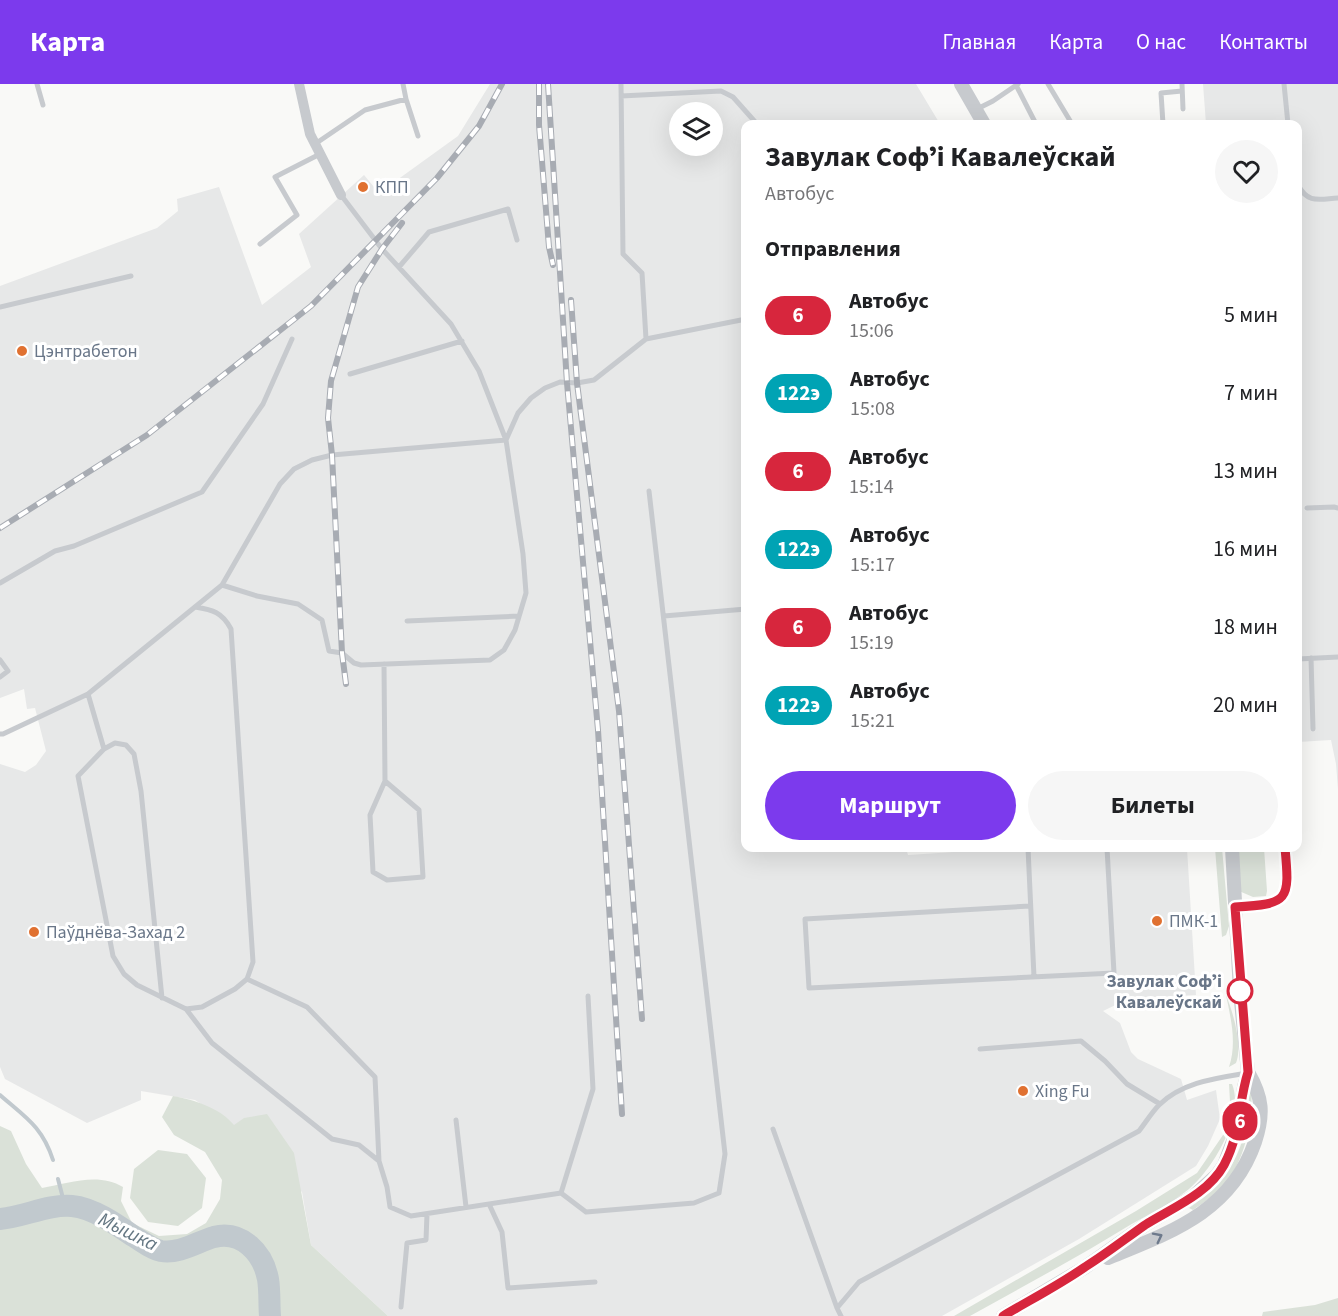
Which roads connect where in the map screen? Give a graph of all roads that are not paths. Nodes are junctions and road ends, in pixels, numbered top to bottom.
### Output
1 (37, 84) edge
2 (299, 84) edge
3 (403, 84) edge
4 (621, 84) edge
5 (961, 84) edge
6 (1048, 84) edge
7 (1284, 84) edge
8 (1017, 85) edge
9 (1182, 87) edge
10 (621, 96) junction
11 (406, 99) junction
12 (43, 105) dead end
13 (975, 109) junction
14 (1183, 110) dead end
15 (754, 120) edge
16 (982, 120) edge
17 (1034, 120) edge
18 (1070, 120) edge
19 (1163, 120) edge
20 (1288, 120) edge
21 (418, 136) dead end
22 (318, 149) junction
23 (341, 195) joint
24 (1303, 195) edge
25 (1338, 198) edge
26 (517, 240) dead end
27 (260, 244) dead end
28 (399, 267) junction
29 (130, 276) dead end
30 (0, 307) edge
31 (741, 320) edge
32 (292, 339) dead end
33 (646, 339) junction
34 (462, 342) junction
35 (350, 374) dead end
36 (506, 440) junction
37 (650, 491) dead end
38 (1307, 508) dead end
39 (1338, 508) edge
40 (0, 583) edge
41 (222, 585) junction
42 (195, 607) junction
43 (741, 609) edge
44 (519, 616) junction
45 (664, 616) junction
46 (407, 621) dead end
47 (1338, 657) edge
48 (1311, 658) junction
49 (1302, 659) edge
50 (0, 660) edge
51 (384, 664) junction
52 (0, 677) edge
53 (88, 694) junction
54 (1313, 729) dead end
55 (0, 734) edge
56 (105, 749) junction
57 (385, 782) junction
58 (1028, 852) edge
59 (1107, 852) edge
60 (1232, 852) edge
61 (1285, 852) edge
62 (1030, 906) junction
63 (1235, 907) junction
64 (1034, 977) junction
65 (247, 980) junction
66 (588, 996) dead end
67 (162, 998) junction
68 (186, 1009) junction
69 (980, 1049) dead end
70 (1248, 1072) junction
71 (1160, 1104) junction
72 (456, 1120) dead end
73 (773, 1129) dead end
74 (379, 1161) junction
75 (561, 1193) junction
76 (489, 1204) junction
77 (466, 1207) junction
78 (426, 1214) junction
79 (1084, 1268) junction
80 (595, 1282) dead end
81 (401, 1307) dead end
82 (837, 1308) junction
83 (841, 1316) edge
84 (1003, 1316) edge

1 - 12 lane
2 - 22 street
3 - 11 lane
4 - 10 lane
5 - 13 street
6 - 18 lane
7 - 20 lane
8 - 13 lane
8 - 17 lane
9 - 14 lane
9 - 19 lane
10 - 15 lane
10 - 33 lane
11 - 21 lane
11 - 22 lane
13 - 16 street
22 - 23 street
22 - 27 lane
23 - 28 lane
24 - 25 lane
26 - 28 lane
28 - 34 lane
29 - 30 lane
31 - 33 lane
32 - 40 lane
33 - 36 lane
34 - 35 lane
34 - 36 lane
36 - 41 lane
36 - 44 lane
37 - 45 lane
38 - 39 lane
41 - 42 lane
41 - 51 lane
42 - 53 lane
42 - 65 lane
43 - 45 lane
44 - 46 lane
44 - 51 lane
45 - 75 lane
47 - 48 lane
48 - 49 lane
48 - 54 lane
50 - 52 lane
51 - 57 lane
53 - 55 lane
53 - 56 lane
56 - 67 lane
56 - 67 lane
57 - 57 lane
58 - 62 lane
59 - 64 lane
60 - 63 street
61 - 63 lane
62 - 64 lane
62 - 64 lane
63 - 70 street
65 - 68 lane
65 - 74 lane
66 - 75 lane
67 - 68 lane
68 - 74 lane
69 - 71 lane
70 - 71 lane
70 - 79 street
79 -> 70 street
71 - 82 lane
72 - 77 lane
73 - 82 lane
74 - 78 lane
75 - 76 lane
76 - 77 lane
76 - 80 lane
77 - 78 lane
78 - 81 lane
79 - 84 street
82 - 83 lane

